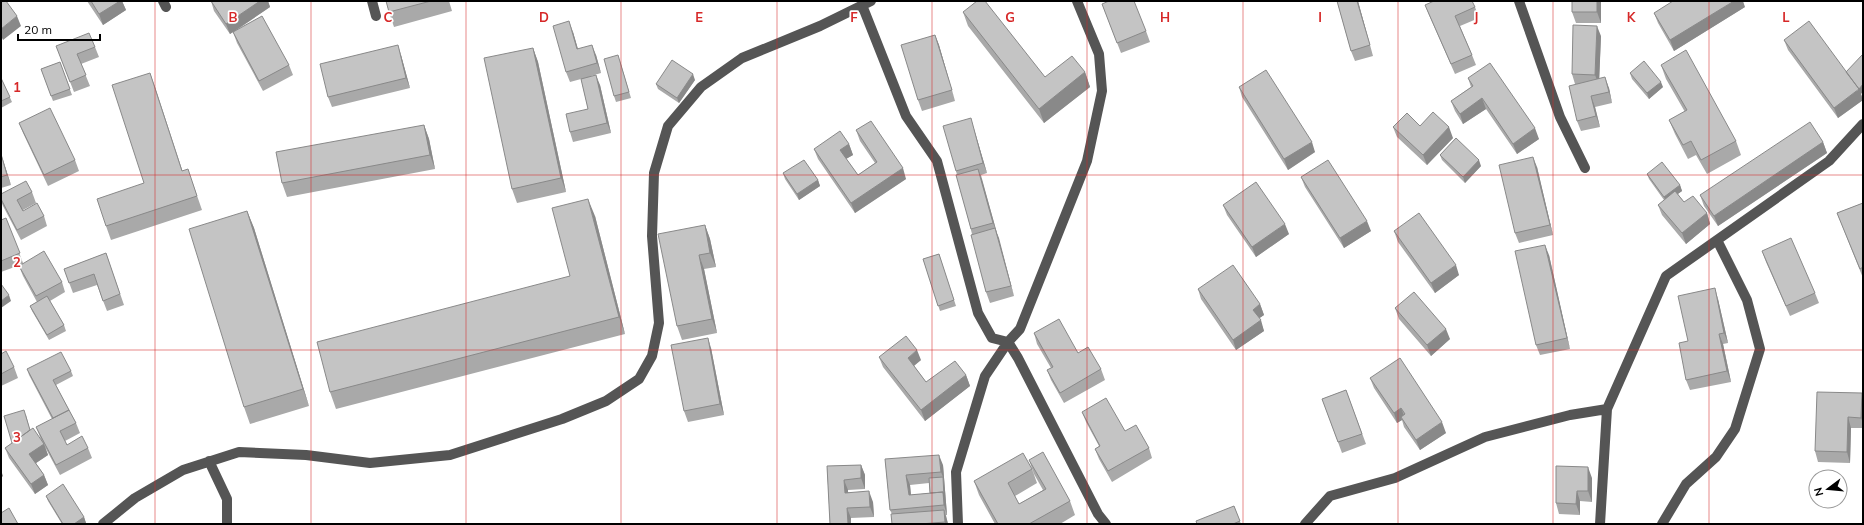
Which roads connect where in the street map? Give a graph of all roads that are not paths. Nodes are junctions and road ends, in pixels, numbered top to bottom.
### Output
1 (372, 1) edge
2 (1077, 1) edge
3 (1519, 1) edge
4 (866, 3) edge
5 (376, 16) dead end
6 (1863, 124) edge
7 (1584, 168) dead end
8 (1717, 240) junction
9 (1008, 342) junction
10 (1607, 409) junction
11 (209, 461) junction
12 (103, 524) edge
13 (226, 524) edge
14 (958, 524) edge
15 (1106, 524) edge
16 (1305, 524) edge
17 (1600, 524) edge
18 (1662, 524) edge

1 - 5 street
2 - 9 street
3 - 7 street
4 - 9 street
4 - 11 street
6 - 8 street
8 - 10 street
8 - 18 street
9 - 14 street
9 - 15 street
10 - 16 street
10 - 17 street
11 - 12 street
11 - 13 street

